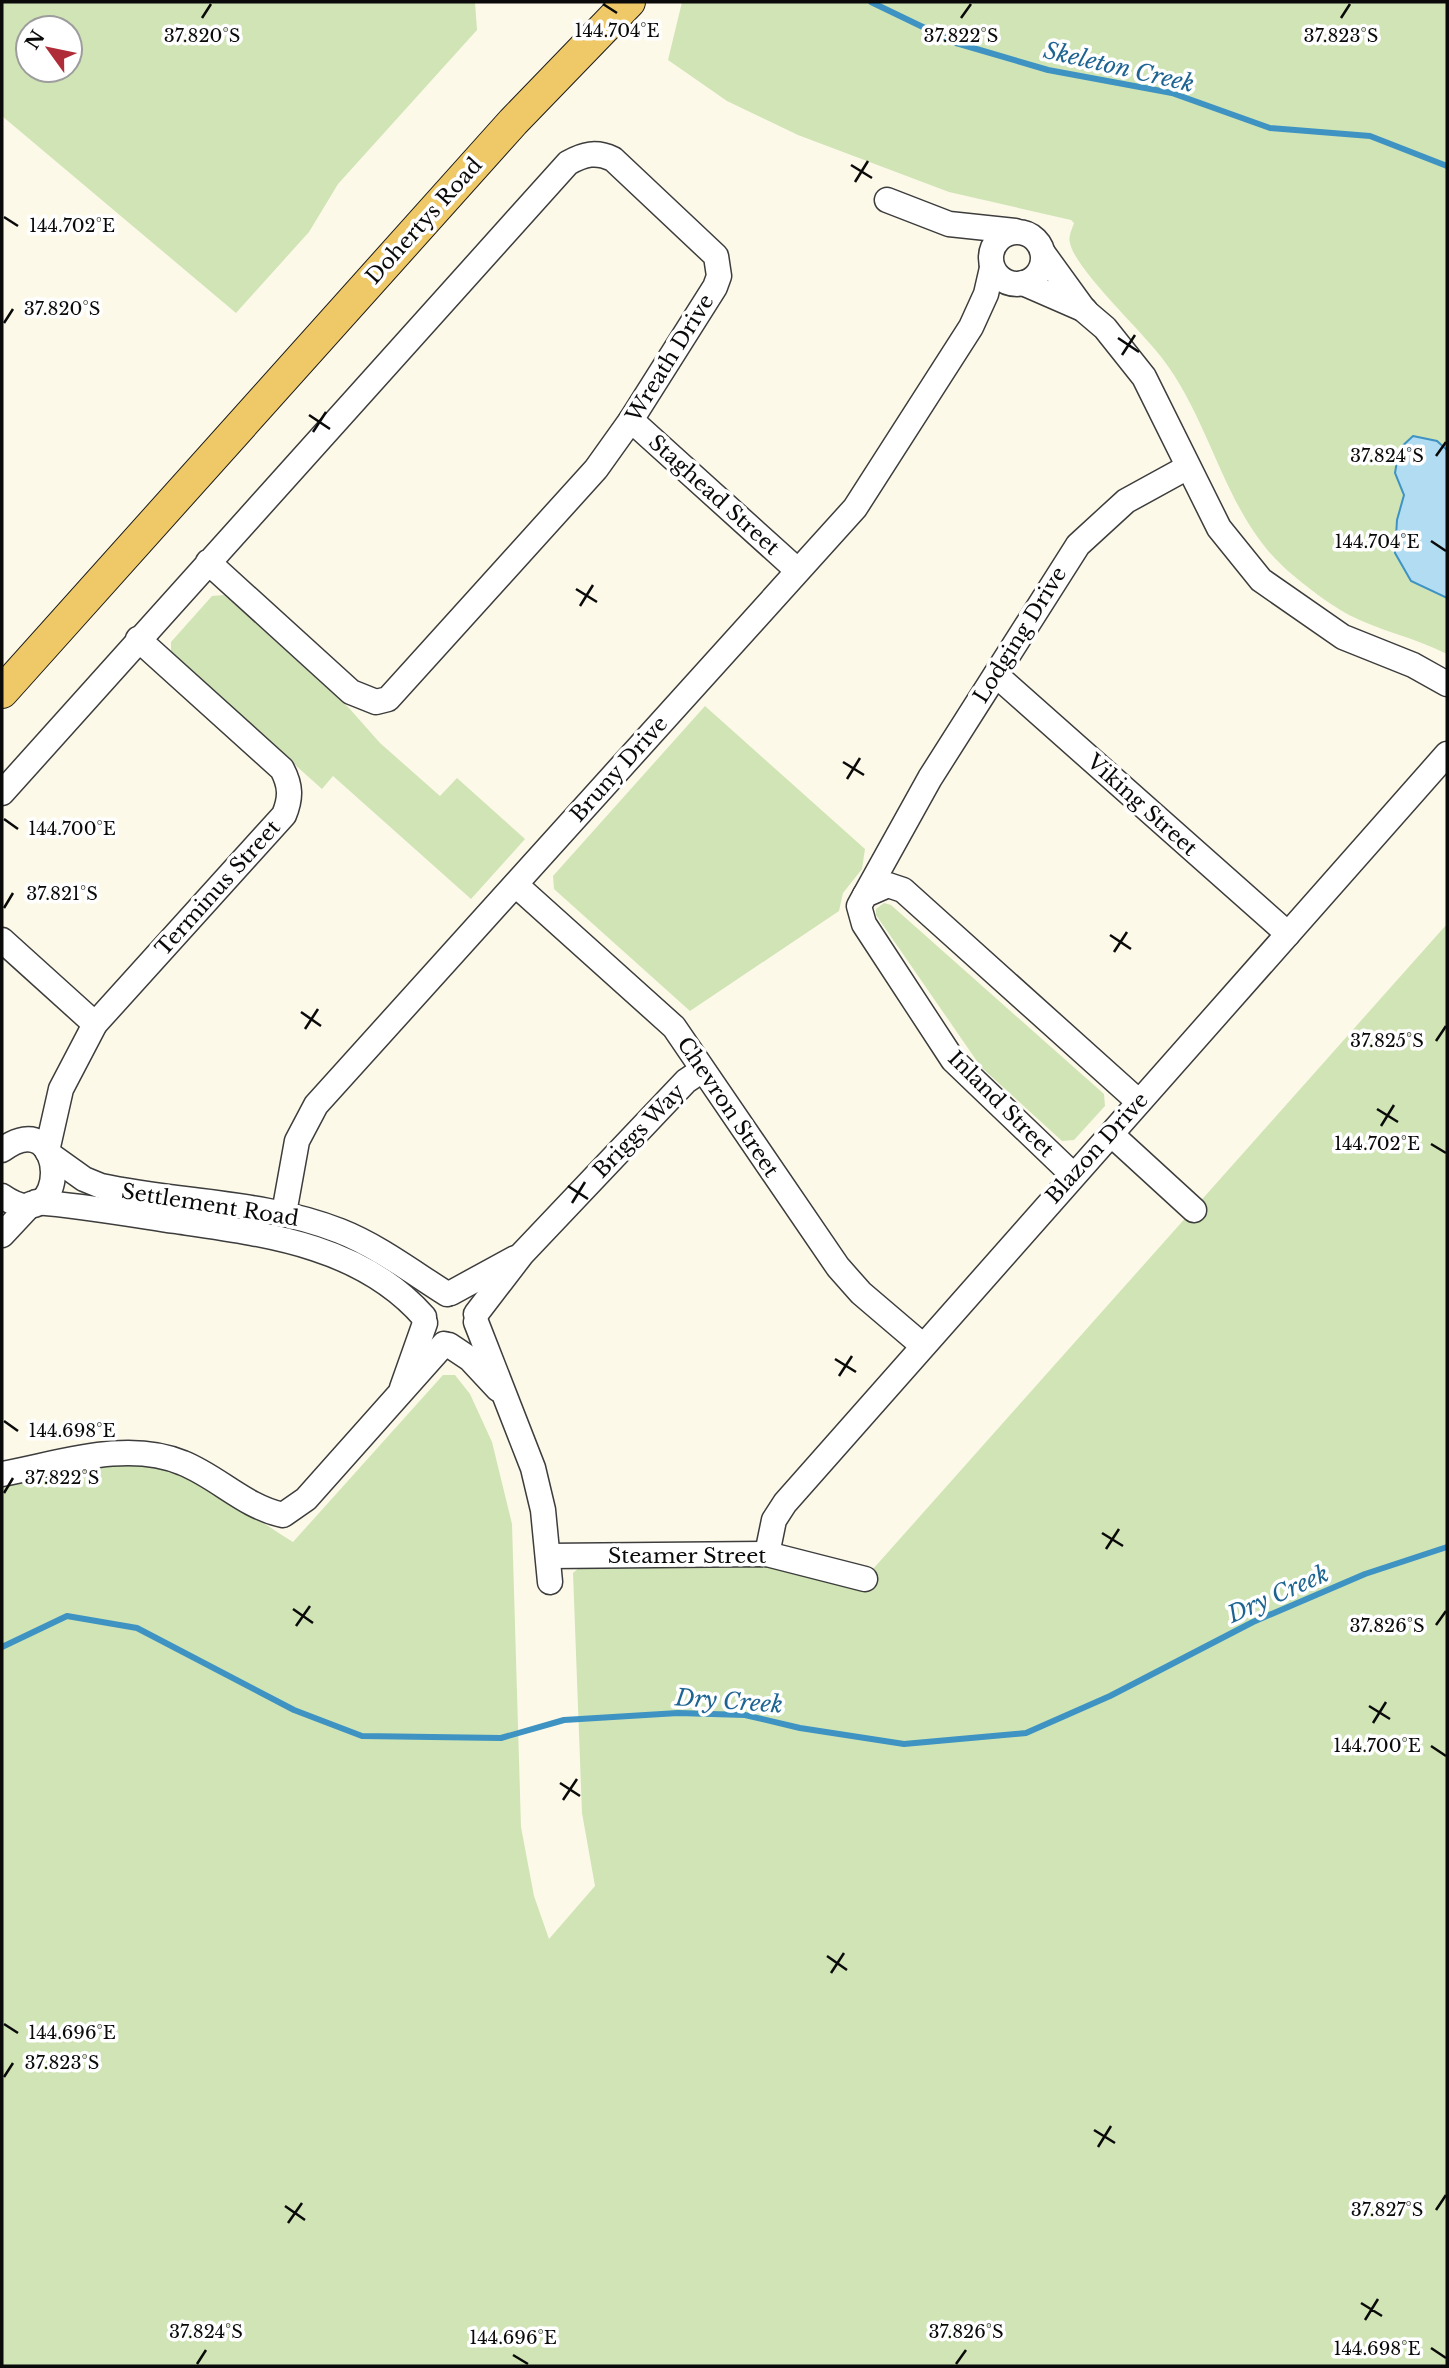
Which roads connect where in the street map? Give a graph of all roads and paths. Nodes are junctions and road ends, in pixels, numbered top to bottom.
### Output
1 (629, 2) edge
2 (887, 200) dead end
3 (949, 224) junction
4 (1015, 231) junction
5 (1043, 253) junction
6 (992, 265) junction
7 (1020, 284) junction
8 (1085, 311) junction
9 (971, 327) junction
10 (631, 420) junction
11 (225, 446) junction
12 (1188, 467) junction
13 (208, 562) junction
14 (797, 570) junction
15 (138, 639) junction
16 (2, 671) edge
17 (996, 675) junction
18 (1447, 684) edge
19 (2, 692) edge
20 (1447, 754) edge
21 (2, 793) edge
22 (516, 885) junction
23 (880, 889) junction
24 (1288, 934) junction
25 (2, 940) edge
26 (95, 1024) junction
27 (701, 1071) junction
28 (61, 1089) junction
29 (1139, 1102) junction
30 (1111, 1134) junction
31 (4, 1147) edge
32 (48, 1152) junction
33 (1073, 1175) junction
34 (2, 1196) edge
35 (34, 1203) junction
36 (1195, 1210) dead end
37 (284, 1213) junction
38 (2, 1235) edge
39 (522, 1254) junction
40 (449, 1294) junction
41 (476, 1318) junction
42 (425, 1320) junction
43 (447, 1345) junction
44 (922, 1345) junction
45 (402, 1388) junction
46 (501, 1392) junction
47 (2, 1474) edge
48 (767, 1554) junction
49 (548, 1556) junction
50 (865, 1579) dead end
51 (550, 1581) dead end

1 - 11 main road, Dohertys Road
2 - 3 street
3 - 4 street
3 - 6 street
4 - 5 street
4 - 6 street
5 - 7 street
5 - 8 street
6 - 7 street
6 - 9 street, Bruny Drive
7 - 8 street
7 - 9 street, Bruny Drive
8 - 12 street
9 - 14 street, Bruny Drive
10 - 13 street, Wreath Drive
10 - 13 street, Wreath Drive
10 - 14 street, Staghead Street
11 - 16 main road, Dohertys Road
11 - 19 main road, Dohertys Road
12 - 17 street, Lodging Drive
12 - 18 street
13 - 15 street, Wreath Drive
14 - 22 street, Bruny Drive
15 - 21 street, Wreath Drive
15 - 26 street, Terminus Street
17 - 23 street, Lodging Drive
17 - 24 street, Viking Street
20 - 24 street, Blazon Drive
22 - 27 street, Chevron Street
22 - 37 street, Bruny Drive
23 - 29 street
23 - 33 street, Inland Street
24 - 29 street, Blazon Drive
25 - 26 street
26 - 28 street, Terminus Street
27 - 39 street, Briggs Way
27 - 44 street, Chevron Street
28 - 31 street, Terminus Street
28 - 32 street, Terminus Street
29 - 30 street, Blazon Drive
30 - 33 street, Blazon Drive
30 - 36 street
31 - 32 street
32 - 35 street, Terminus Street
32 - 37 street, Settlement Road
33 - 44 street, Blazon Drive
34 - 35 street, Settlement Road
35 - 38 street
35 - 42 street, Settlement Road
37 - 40 street, Settlement Road
39 - 40 street, Briggs Way
39 - 41 street, Briggs Way
40 - 41 street
40 - 42 street
41 - 43 street
41 - 46 street
42 - 43 street
42 - 45 street
43 - 45 street
43 - 46 street
44 - 48 street, Blazon Drive
45 - 47 street
46 - 49 street
48 - 49 street, Steamer Street
48 - 50 street, Steamer Street
49 - 51 street

